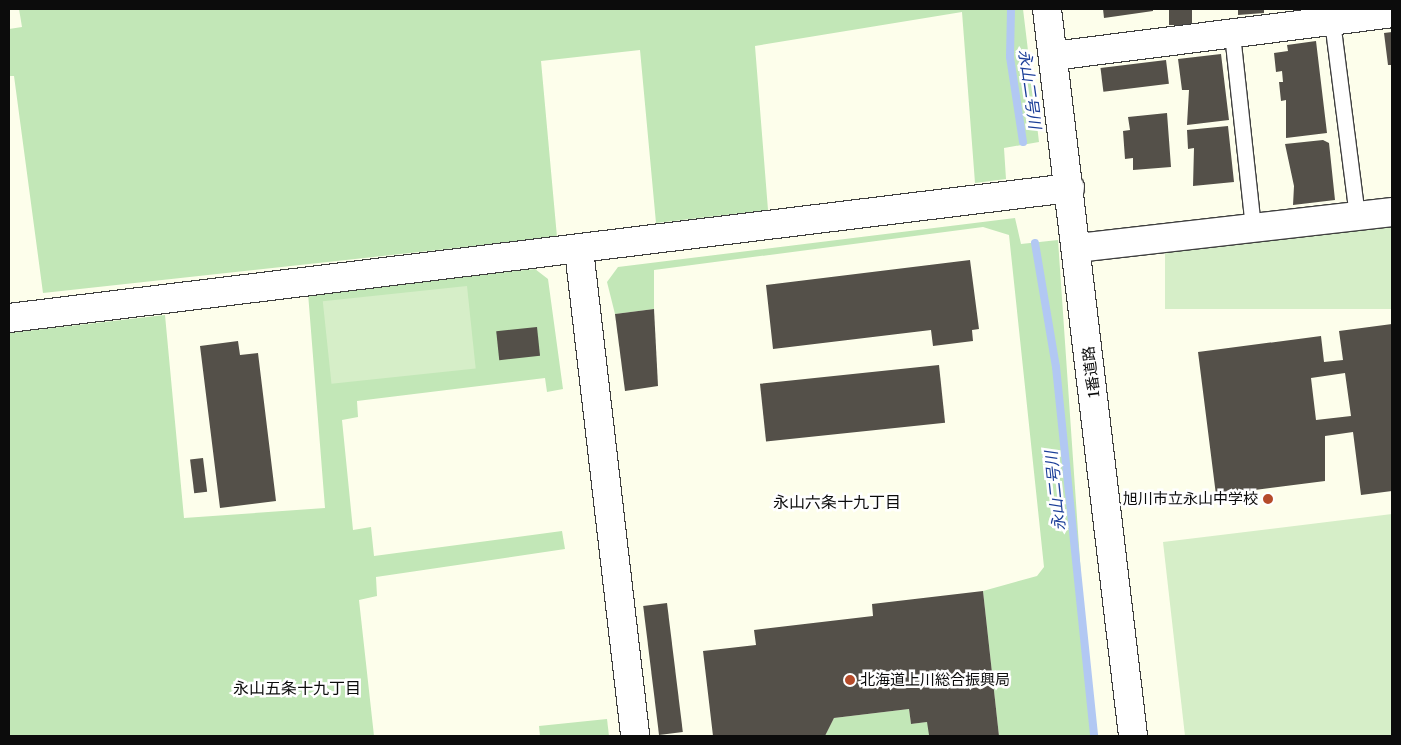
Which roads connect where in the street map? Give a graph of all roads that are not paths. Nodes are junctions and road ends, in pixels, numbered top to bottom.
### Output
1 (1047, 9) edge
2 (1392, 13) edge
3 (1332, 21) junction
4 (1232, 34) junction
5 (1053, 56) junction
6 (1070, 188) junction
7 (1392, 212) edge
8 (1357, 216) junction
9 (1253, 228) junction
10 (1077, 248) junction
11 (579, 250) junction
12 (9, 318) edge
13 (636, 736) edge
14 (1133, 736) edge

1 - 5 street, 1番道路
2 - 3 street
3 - 4 street
3 - 8 lane
4 - 5 street
4 - 9 lane
5 - 6 street, 1番道路
6 - 10 street, 1番道路
6 - 11 street
7 - 8 street
8 - 9 street
9 - 10 street
10 - 14 street, 1番道路
11 - 12 street
11 - 13 street

